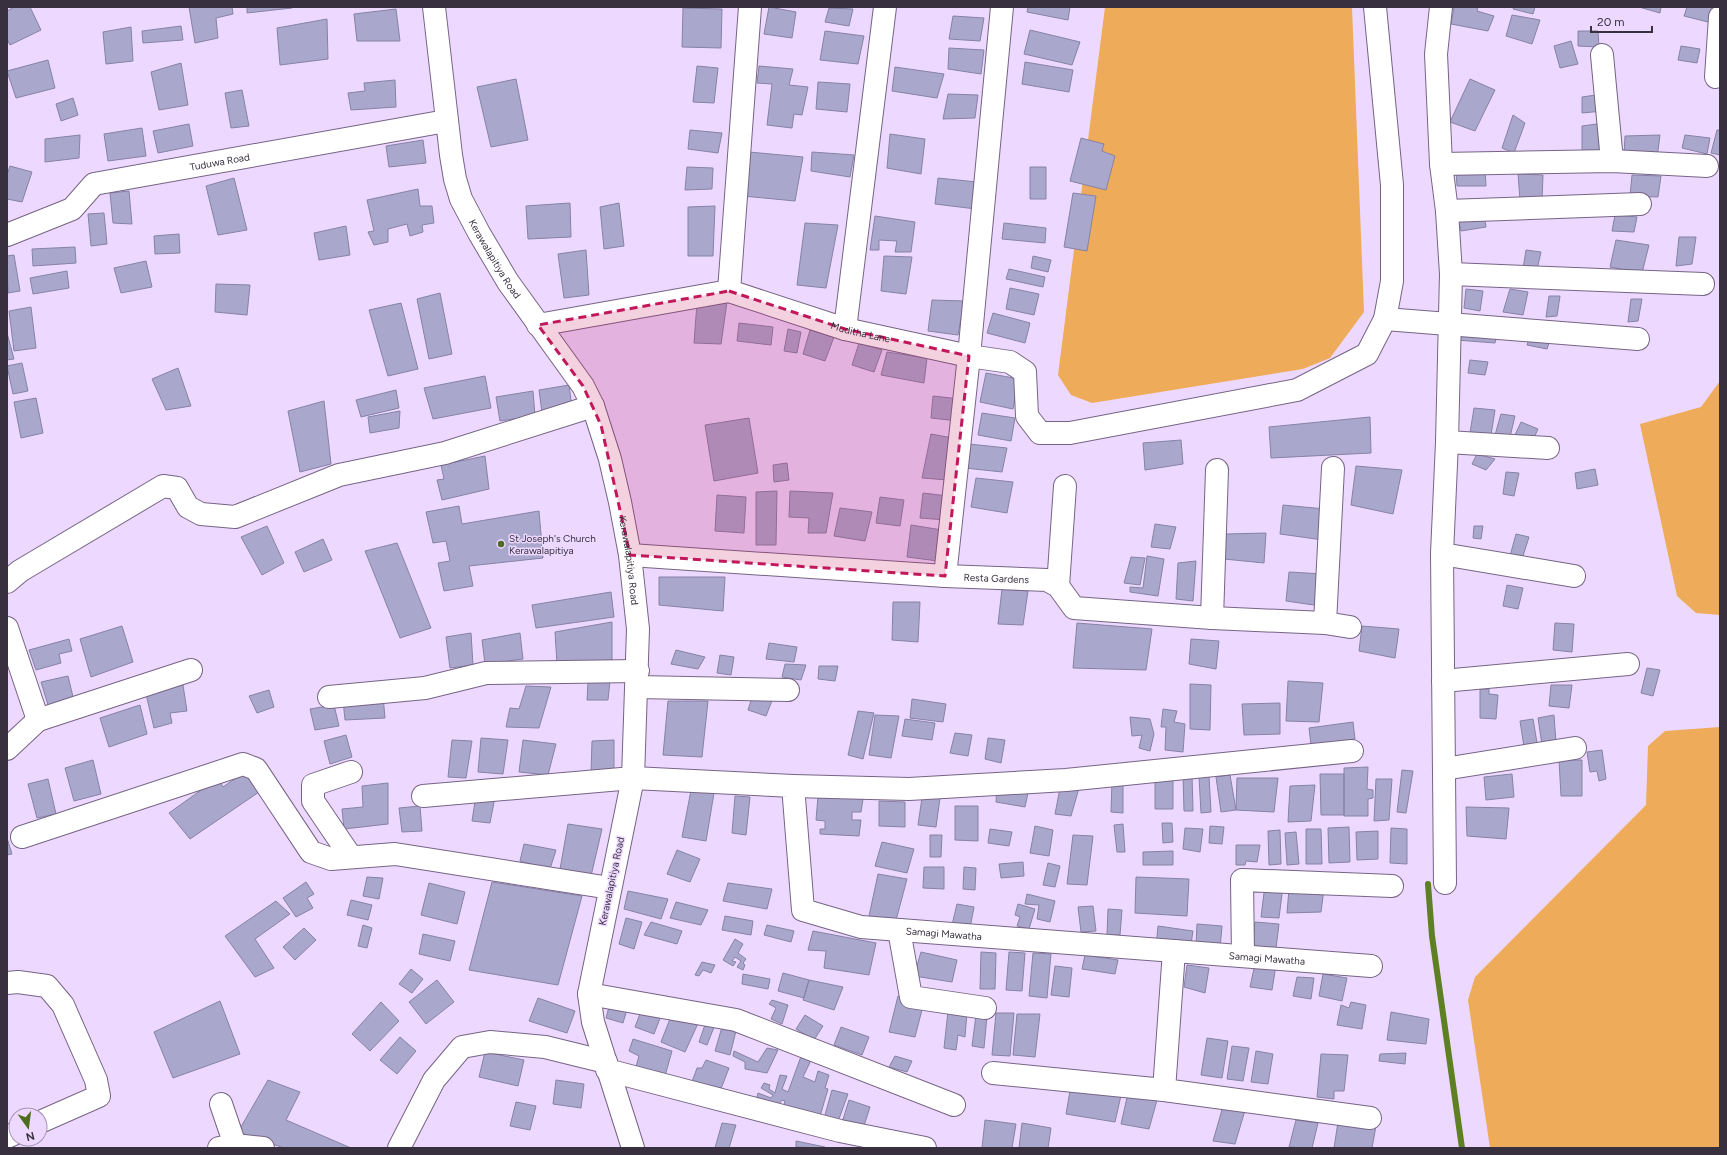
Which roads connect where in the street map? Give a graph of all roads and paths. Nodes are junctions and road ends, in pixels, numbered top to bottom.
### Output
1 (434, 7) edge
2 (750, 7) edge
3 (885, 7) edge
4 (1002, 7) edge
5 (1375, 7) edge
6 (1441, 7) edge
7 (1720, 17) edge
8 (1602, 55) dead end
9 (1716, 77) dead end
10 (446, 121) junction
11 (1612, 161) junction
12 (1441, 164) junction
13 (1707, 166) dead end
14 (1640, 204) dead end
15 (1447, 211) junction
16 (7, 235) edge
17 (1451, 274) junction
18 (1702, 284) dead end
19 (729, 291) junction
20 (1385, 319) junction
21 (1450, 324) junction
22 (538, 325) junction
23 (845, 329) junction
24 (1638, 339) dead end
25 (969, 356) junction
26 (593, 406) junction
27 (1447, 442) junction
28 (1548, 448) dead end
29 (1333, 468) dead end
30 (1217, 470) dead end
31 (1065, 486) dead end
32 (1442, 554) junction
33 (630, 556) junction
34 (945, 576) junction
35 (1574, 576) dead end
36 (7, 582) edge
37 (1058, 586) junction
38 (1212, 618) junction
39 (1325, 623) junction
40 (1350, 627) dead end
41 (7, 628) edge
42 (1628, 664) dead end
43 (191, 670) dead end
44 (637, 679) junction
45 (1443, 681) junction
46 (788, 690) dead end
47 (329, 697) dead end
48 (38, 720) junction
49 (1574, 748) dead end
50 (7, 749) edge
51 (1352, 751) dead end
52 (1444, 769) junction
53 (351, 772) dead end
54 (633, 778) junction
55 (793, 786) junction
56 (423, 796) dead end
57 (22, 837) dead end
58 (351, 857) junction
59 (1445, 884) dead end
60 (1392, 886) dead end
61 (610, 888) junction
62 (898, 930) junction
63 (1174, 951) junction
64 (1243, 956) junction
65 (1371, 966) dead end
66 (7, 983) edge
67 (589, 994) junction
68 (985, 1008) dead end
69 (607, 1066) junction
70 (993, 1072) dead end
71 (1164, 1090) junction
72 (221, 1104) dead end
73 (954, 1105) dead end
74 (48, 1118) edge
75 (1370, 1118) dead end
76 (230, 1147) edge
77 (263, 1148) edge
78 (399, 1148) edge
79 (633, 1148) edge
80 (925, 1148) edge

1 - 10 street, Kerawalapitiya Road
2 - 19 street
3 - 23 street
4 - 25 street
5 - 20 street
6 - 12 street
7 - 9 street
8 - 11 street
10 - 16 street, Tuduwa Road
10 - 22 street, Kerawalapitiya Road
11 - 12 street
11 - 13 street
12 - 15 street
14 - 15 street
15 - 17 street
17 - 18 street
17 - 21 street
19 - 22 street, Muditha Lane
19 - 23 street, Muditha Lane
20 - 21 street
20 - 25 street, Muditha Lane
21 - 24 street
21 - 27 street
22 - 26 street, Kerawalapitiya Road
23 - 25 street, Muditha Lane
25 - 34 street
26 - 33 street, Kerawalapitiya Road
26 - 36 street
27 - 28 street
27 - 32 street
29 - 39 street
30 - 38 street
31 - 37 street
32 - 35 street
32 - 45 street
33 - 34 street, Resta Gardens
33 - 44 street, Kerawalapitiya Road
34 - 37 street, Resta Gardens
37 - 38 street
38 - 39 street
39 - 40 street
41 - 48 street
42 - 45 street
43 - 48 street
44 - 46 street
44 - 47 street
44 - 54 street, Kerawalapitiya Road
45 - 52 street
48 - 50 street
49 - 52 street
51 - 55 street
52 - 59 street
53 - 58 street
54 - 55 street
54 - 56 street
54 - 61 street, Kerawalapitiya Road
55 - 62 street, Samagi Mawatha
57 - 58 street
58 - 61 street
60 - 64 street
61 - 67 street, Kerawalapitiya Road
62 - 63 street, Samagi Mawatha
62 - 68 street
63 - 64 street, Samagi Mawatha
63 - 71 street
64 - 65 street, Samagi Mawatha
66 - 74 street
67 - 69 street, Kerawalapitiya Road
67 - 73 street
69 - 78 street
69 - 79 street, Kerawalapitiya Road
69 - 80 street
70 - 71 street
71 - 75 street
72 - 76 street
76 - 77 street

